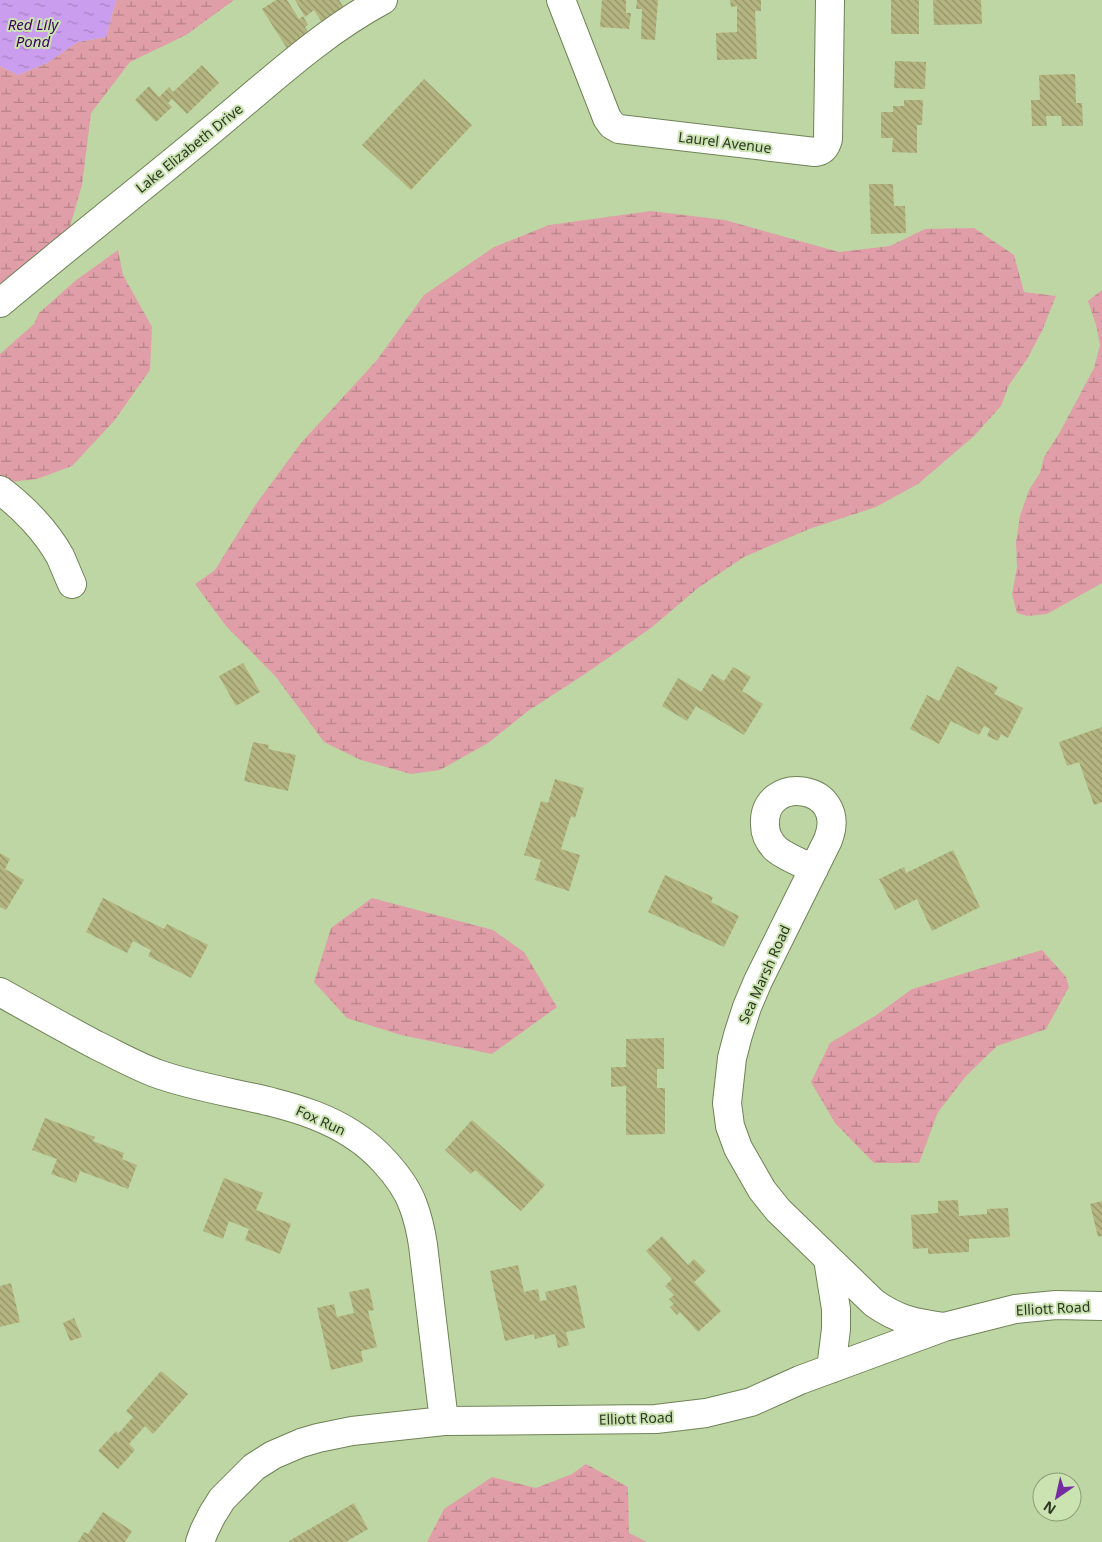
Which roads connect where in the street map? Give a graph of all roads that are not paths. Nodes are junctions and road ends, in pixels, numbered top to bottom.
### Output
1 (382, 0) edge
2 (560, 0) edge
3 (830, 0) edge
4 (0, 302) edge
5 (0, 490) edge
6 (72, 584) dead end
7 (814, 869) dead end
8 (0, 992) edge
9 (828, 1259) junction
10 (1102, 1306) edge
11 (944, 1327) junction
12 (831, 1368) junction
13 (444, 1421) junction
14 (200, 1542) edge

1 - 4 street, Lake Elizabeth Drive
2 - 3 street, Laurel Avenue
5 - 6 street
7 - 9 street, Sea Marsh Road
8 - 13 street, Fox Run
9 - 11 street, Sea Marsh Road
9 - 12 street
10 - 11 street, Elliott Road
11 - 12 street, Elliott Road
12 - 13 street, Elliott Road
13 - 14 street, Elliott Road

